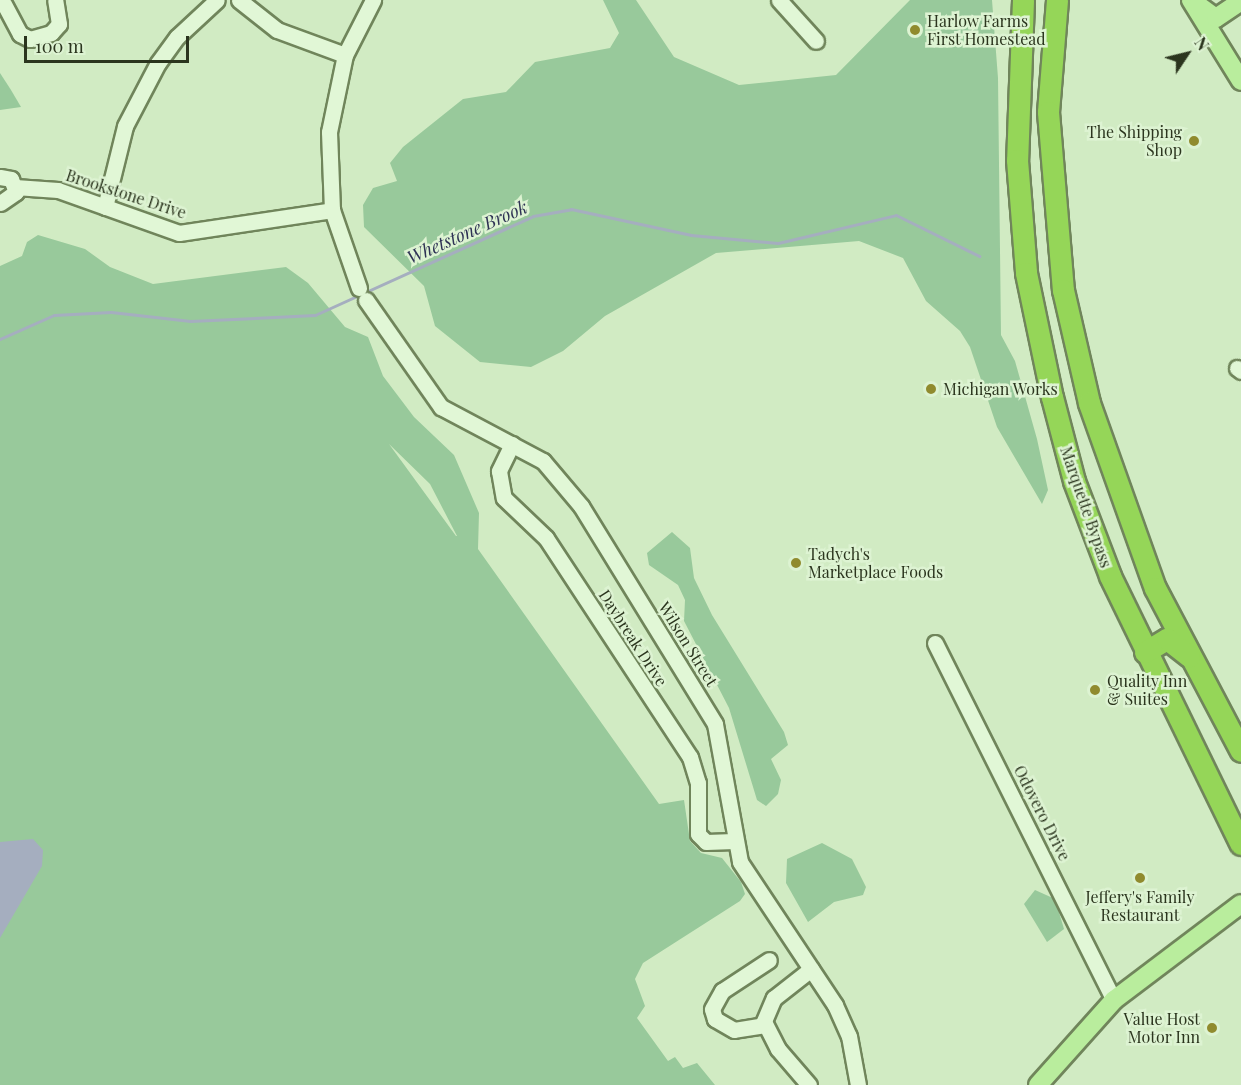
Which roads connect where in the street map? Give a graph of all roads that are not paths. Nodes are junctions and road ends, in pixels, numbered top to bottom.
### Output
1 (55, 0) edge
2 (217, 0) edge
3 (239, 0) edge
4 (373, 0) edge
5 (779, 0) edge
6 (1023, 0) edge
7 (1057, 0) edge
8 (1192, 0) edge
9 (1241, 1) edge
10 (7, 2) edge
11 (816, 41) dead end
12 (345, 55) junction
13 (1241, 81) edge
14 (0, 177) edge
15 (15, 187) junction
16 (0, 203) edge
17 (105, 207) junction
18 (332, 210) junction
19 (512, 444) junction
20 (935, 643) dead end
21 (1145, 652) junction
22 (1193, 660) junction
23 (1241, 751) edge
24 (734, 841) junction
25 (1241, 844) edge
26 (1241, 904) edge
27 (769, 960) dead end
28 (812, 969) junction
29 (1114, 1000) junction
30 (765, 1025) junction
31 (809, 1085) edge
32 (858, 1085) edge
33 (1038, 1085) edge

1 - 10 street
2 - 17 street
3 - 12 street
4 - 12 street, Wilson Street
5 - 11 street
6 - 21 highway, Marquette Bypass
7 - 22 highway
8 - 9 main road
8 - 13 main road
12 - 18 street, Wilson Street
14 - 15 street
15 - 16 street
15 - 17 street, Brookstone Drive
17 - 18 street, Brookstone Drive
18 - 19 street, Wilson Street
19 - 24 street, Wilson Street
19 - 24 street, Daybreak Drive
20 - 29 street, Odovero Drive
21 - 22 highway
21 - 25 highway, Marquette Bypass
22 - 23 highway
24 - 28 street, Wilson Street
26 - 29 main road
27 - 30 street
28 - 30 street
28 - 32 street, Wilson Street
29 - 33 main road
30 - 31 street

